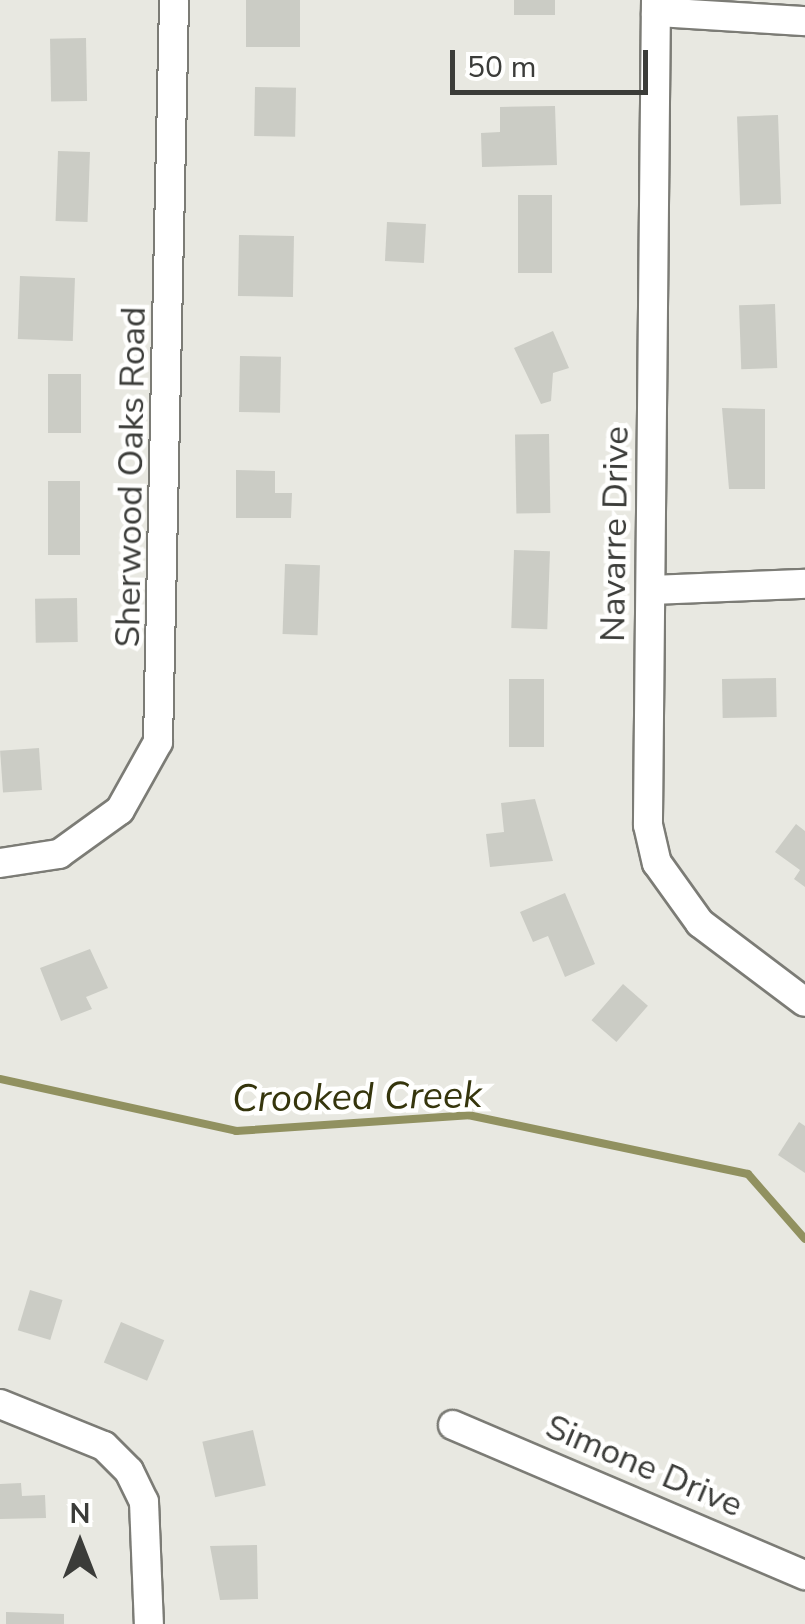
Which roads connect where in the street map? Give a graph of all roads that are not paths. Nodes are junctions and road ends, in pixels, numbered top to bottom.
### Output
1 (174, 0) edge
2 (656, 6) edge
3 (805, 21) edge
4 (805, 584) edge
5 (654, 590) junction
6 (0, 863) edge
7 (805, 1002) edge
8 (0, 1404) edge
9 (453, 1425) dead end
10 (805, 1575) edge
11 (149, 1624) edge

1 - 6 street, Sherwood Oaks Road
2 - 3 street
2 - 5 street, Navarre Drive
4 - 5 street
5 - 7 street, Navarre Drive
8 - 11 street
9 - 10 street, Simone Drive

